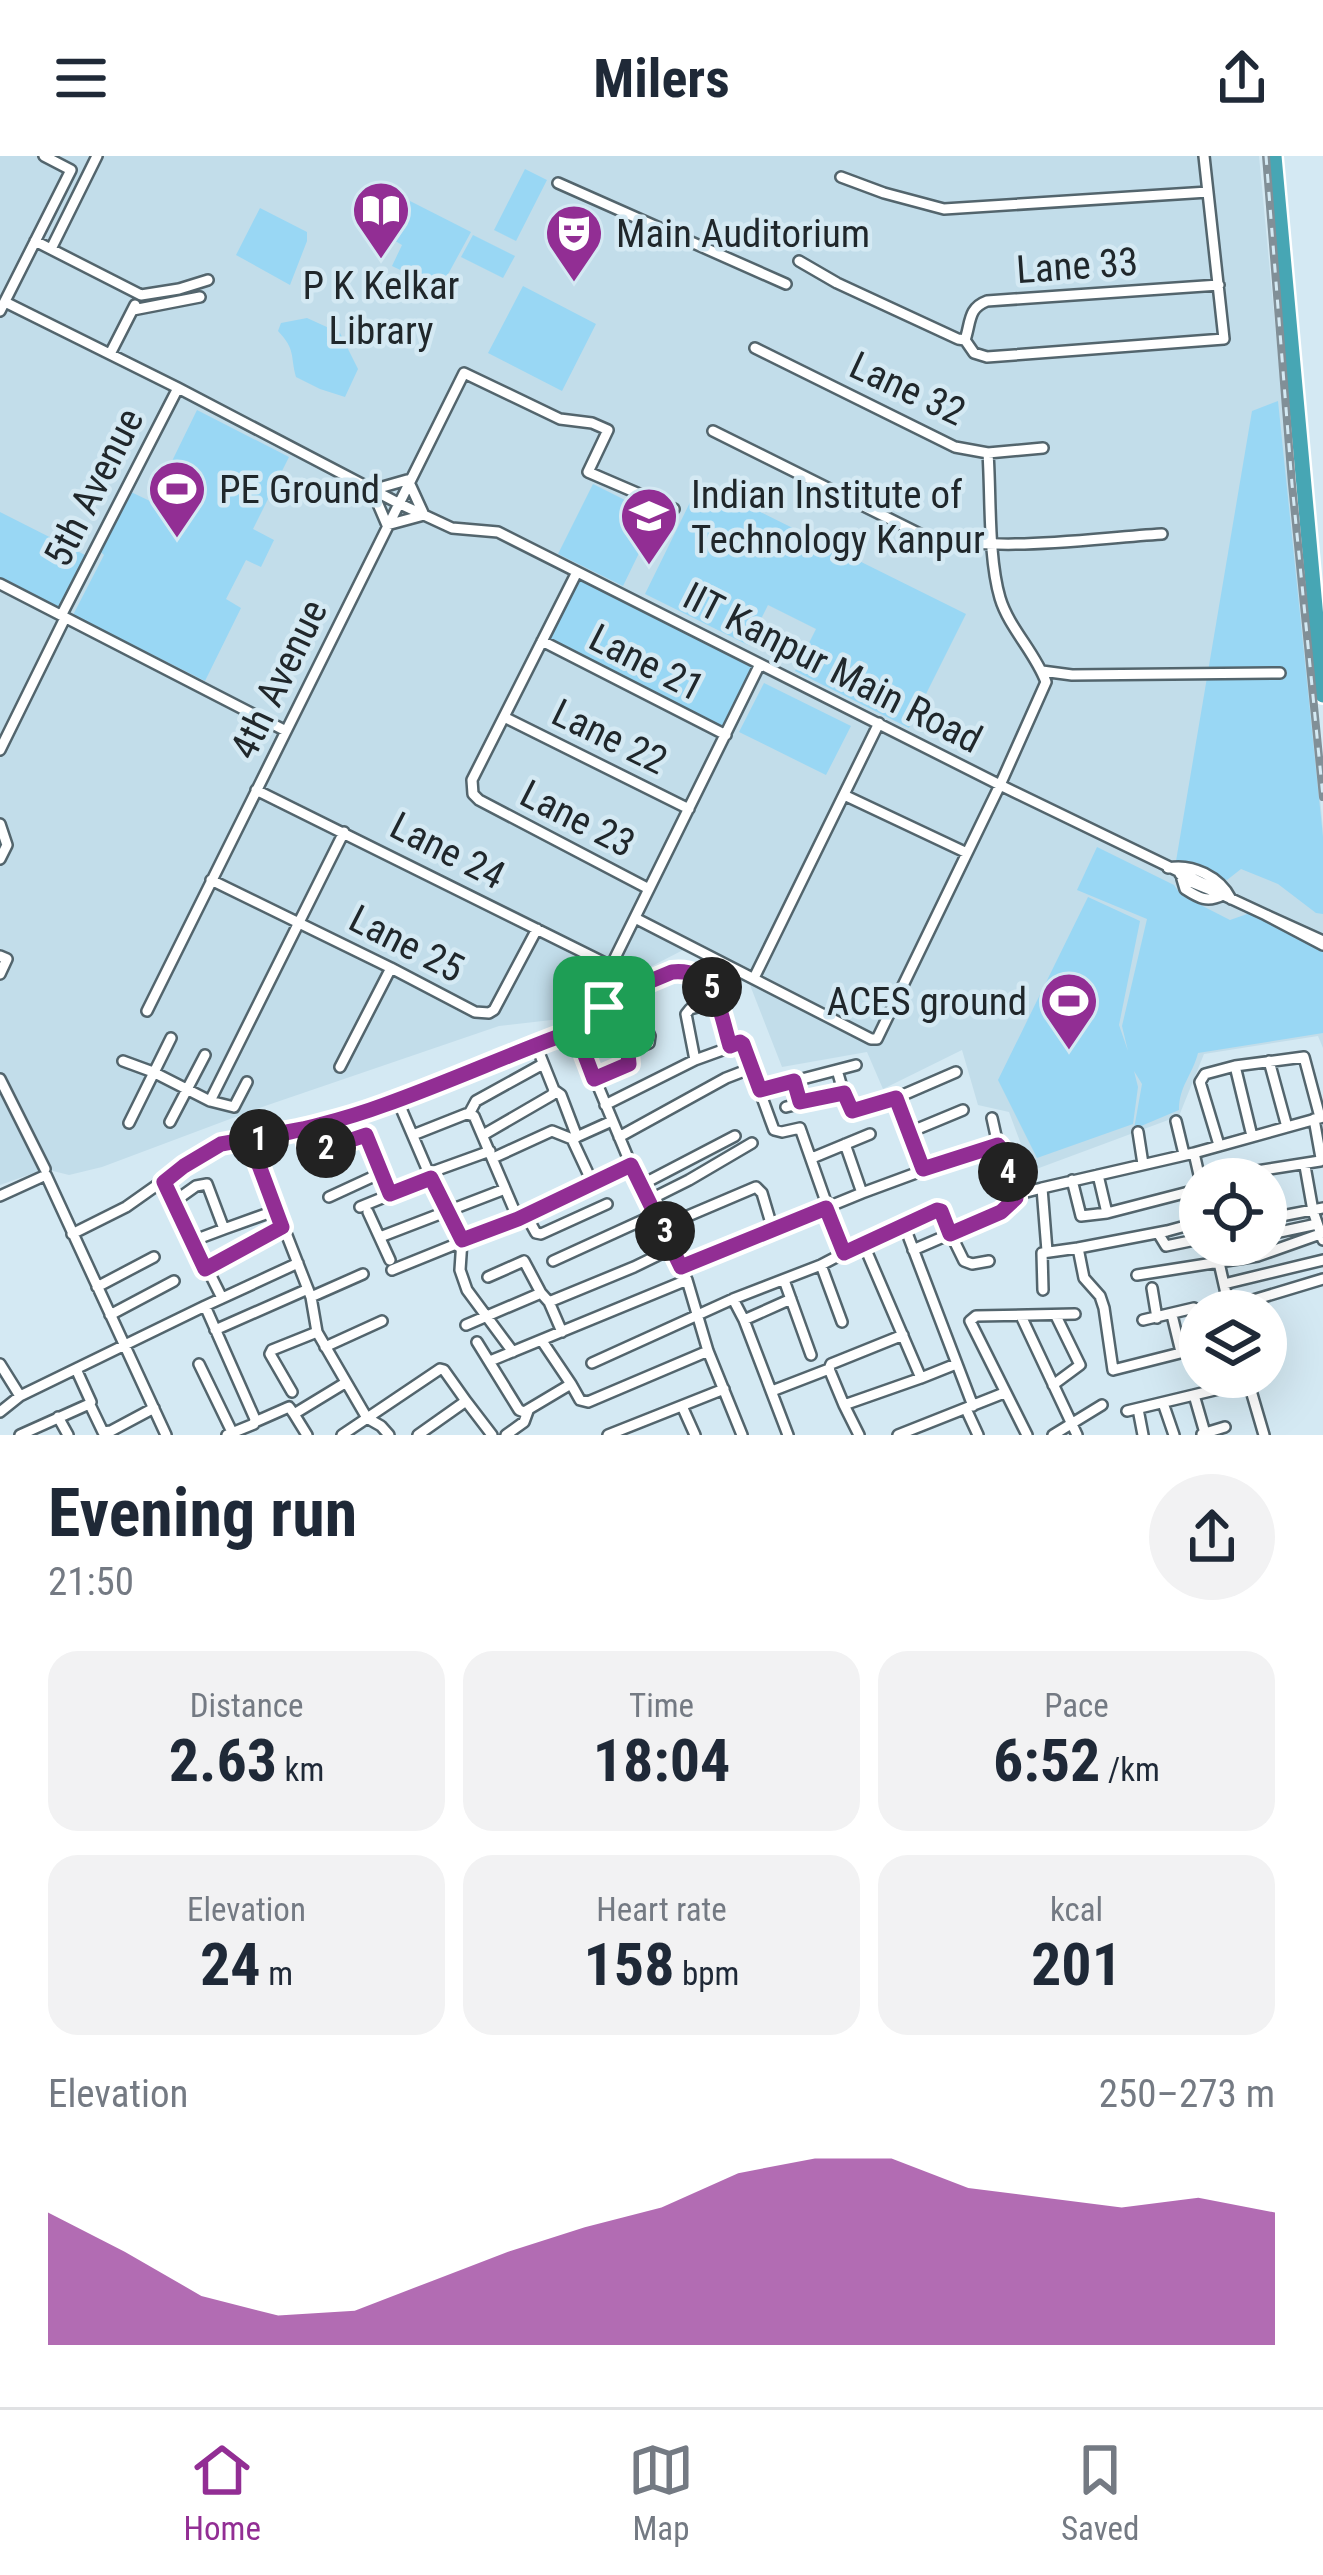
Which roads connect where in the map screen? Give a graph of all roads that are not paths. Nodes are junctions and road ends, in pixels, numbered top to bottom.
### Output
1 (44, 156) edge
2 (97, 156) edge
3 (1204, 156) edge
4 (1279, 156) edge
5 (841, 177) dead end
6 (558, 183) dead end
7 (1208, 192) junction
8 (35, 241) junction
9 (51, 249) junction
10 (799, 261) dead end
11 (208, 280) dead end
12 (786, 284) dead end
13 (1219, 285) junction
14 (141, 295) junction
15 (200, 297) dead end
16 (2, 306) edge
17 (133, 310) junction
18 (965, 340) junction
19 (755, 348) dead end
20 (110, 354) junction
21 (178, 388) junction
22 (713, 431) dead end
23 (1043, 448) dead end
24 (988, 453) junction
25 (408, 480) junction
26 (372, 490) junction
27 (398, 503) junction
28 (674, 509) dead end
29 (424, 515) junction
30 (388, 525) junction
31 (1162, 534) dead end
32 (994, 546) junction
33 (577, 572) junction
34 (0, 584) edge
35 (63, 616) junction
36 (1323, 616) edge
37 (542, 641) junction
38 (760, 664) junction
39 (1042, 671) junction
40 (1280, 673) dead end
41 (1323, 695) edge
42 (505, 718) junction
43 (879, 723) junction
44 (286, 730) junction
45 (726, 735) junction
46 (0, 750) edge
47 (1000, 785) junction
48 (256, 790) junction
49 (844, 795) junction
50 (689, 809) junction
51 (0, 824) edge
52 (344, 832) junction
53 (967, 853) junction
54 (0, 860) edge
55 (1168, 868) junction
56 (211, 880) junction
57 (649, 889) junction
58 (1227, 897) junction
59 (635, 918) junction
60 (299, 922) junction
61 (537, 929) junction
62 (1323, 943) edge
63 (0, 956) edge
64 (391, 968) junction
65 (0, 974) edge
66 (754, 978) junction
67 (717, 1002) junction
68 (636, 1004) dead end
69 (147, 1011) dead end
70 (171, 1038) dead end
71 (536, 1045) junction
72 (730, 1046) junction
73 (628, 1053) junction
74 (205, 1055) dead end
75 (695, 1060) junction
76 (123, 1061) dead end
77 (1269, 1061) junction
78 (543, 1064) junction
79 (856, 1065) dead end
80 (1235, 1066) junction
81 (340, 1067) dead end
82 (752, 1068) junction
83 (837, 1070) junction
84 (153, 1072) junction
85 (956, 1072) dead end
86 (0, 1079) edge
87 (594, 1079) junction
88 (794, 1081) junction
89 (247, 1082) dead end
90 (188, 1089) junction
91 (554, 1090) junction
92 (760, 1090) junction
93 (844, 1093) junction
94 (896, 1098) junction
95 (398, 1100) junction
96 (210, 1101) junction
97 (800, 1102) junction
98 (605, 1105) junction
99 (786, 1107) dead end
100 (963, 1110) dead end
101 (356, 1113) junction
102 (469, 1114) junction
103 (992, 1118) dead end
104 (1319, 1118) edge
105 (611, 1121) junction
106 (1176, 1121) dead end
107 (170, 1122) dead end
108 (129, 1123) dead end
109 (1287, 1126) junction
110 (303, 1129) junction
111 (910, 1132) junction
112 (1138, 1132) dead end
113 (870, 1134) dead end
114 (366, 1135) junction
115 (413, 1135) junction
116 (483, 1135) junction
117 (735, 1136) dead end
118 (1252, 1136) junction
119 (619, 1137) junction
120 (575, 1138) junction
121 (250, 1141) junction
122 (752, 1143) dead end
123 (845, 1144) junction
124 (998, 1145) junction
125 (1219, 1145) junction
126 (1189, 1154) junction
127 (492, 1155) junction
128 (812, 1158) junction
129 (1191, 1158) edge
130 (1144, 1164) junction
131 (631, 1165) junction
132 (1305, 1166) junction
133 (1287, 1168) edge
134 (45, 1169) dead end
135 (923, 1169) junction
136 (381, 1173) junction
137 (1098, 1175) junction
138 (430, 1176) junction
139 (1072, 1180) junction
140 (164, 1182) junction
141 (593, 1184) junction
142 (641, 1185) junction
143 (1042, 1188) junction
144 (506, 1189) junction
145 (862, 1193) junction
146 (390, 1194) junction
147 (1015, 1195) junction
148 (1179, 1195) edge
149 (0, 1196) edge
150 (329, 1197) dead end
151 (649, 1200) junction
152 (175, 1201) junction
153 (607, 1204) dead end
154 (826, 1208) junction
155 (1318, 1209) edge
156 (278, 1210) junction
157 (445, 1210) junction
158 (656, 1214) junction
159 (1107, 1214) junction
160 (1287, 1215) edge
161 (522, 1217) junction
162 (904, 1225) junction
163 (282, 1227) junction
164 (662, 1227) junction
165 (224, 1228) junction
166 (1179, 1228) edge
167 (773, 1230) junction
168 (1158, 1233) junction
169 (1287, 1233) edge
170 (1321, 1233) edge
171 (72, 1234) junction
172 (950, 1234) junction
173 (380, 1237) junction
174 (462, 1240) junction
175 (192, 1241) junction
176 (863, 1243) junction
177 (1179, 1243) edge
178 (1287, 1245) edge
179 (673, 1248) junction
180 (1078, 1248) junction
181 (913, 1250) junction
182 (1047, 1251) junction
183 (844, 1253) junction
184 (154, 1257) dead end
185 (1323, 1260) edge
186 (553, 1261) dead end
187 (989, 1261) dead end
188 (298, 1263) junction
189 (821, 1265) junction
190 (1186, 1266) edge
191 (1220, 1266) edge
192 (681, 1267) junction
193 (205, 1269) junction
194 (363, 1274) dead end
195 (1138, 1275) dead end
196 (488, 1277) dead end
197 (1323, 1279) edge
198 (687, 1280) junction
199 (784, 1280) junction
200 (174, 1281) dead end
201 (1224, 1284) junction
202 (97, 1287) junction
203 (1152, 1288) dead end
204 (1043, 1290) dead end
205 (1225, 1290) edge
206 (1287, 1291) edge
207 (310, 1293) junction
208 (544, 1297) junction
209 (222, 1298) junction
210 (733, 1299) junction
211 (791, 1299) junction
212 (205, 1306) junction
213 (1179, 1313) edge
214 (1075, 1314) dead end
215 (110, 1315) junction
216 (486, 1315) junction
217 (1172, 1315) junction
218 (1021, 1316) junction
219 (1056, 1316) junction
220 (697, 1317) junction
221 (1156, 1318) junction
222 (744, 1320) junction
223 (1143, 1320) dead end
224 (382, 1321) dead end
225 (842, 1322) dead end
226 (466, 1325) dead end
227 (215, 1330) junction
228 (317, 1332) junction
229 (562, 1332) junction
230 (903, 1335) junction
231 (542, 1341) junction
232 (477, 1342) dead end
233 (124, 1346) junction
234 (325, 1347) junction
235 (1179, 1347) edge
236 (708, 1351) junction
237 (513, 1352) junction
238 (1179, 1352) edge
239 (811, 1355) dead end
240 (490, 1361) junction
241 (592, 1363) dead end
242 (0, 1364) edge
243 (199, 1364) dead end
244 (956, 1364) junction
245 (76, 1369) junction
246 (829, 1370) junction
247 (921, 1378) junction
248 (345, 1383) junction
249 (571, 1384) junction
250 (1053, 1385) junction
251 (724, 1389) junction
252 (772, 1391) junction
253 (292, 1392) dead end
254 (1004, 1393) junction
255 (20, 1396) junction
256 (1181, 1398) edge
257 (1196, 1398) edge
258 (1253, 1398) edge
259 (466, 1401) junction
260 (92, 1402) dead end
261 (1163, 1402) junction
262 (1102, 1405) dead end
263 (682, 1406) junction
264 (844, 1406) junction
265 (970, 1407) junction
266 (154, 1408) junction
267 (0, 1412) edge
268 (528, 1412) junction
269 (294, 1414) junction
270 (58, 1417) junction
271 (368, 1418) junction
272 (644, 1421) junction
273 (255, 1422) junction
274 (1225, 1427) dead end
275 (925, 1430) edge
276 (1074, 1430) edge
277 (740, 1432) edge
278 (486, 1433) edge
279 (229, 1434) edge
280 (1202, 1434) edge
281 (20, 1435) edge
282 (68, 1435) edge
283 (166, 1435) edge
284 (307, 1435) edge
285 (342, 1435) edge
286 (389, 1435) edge
287 (418, 1435) edge
288 (506, 1435) edge
289 (608, 1435) edge
290 (649, 1435) edge
291 (695, 1435) edge
292 (724, 1435) edge
293 (788, 1435) edge
294 (859, 1435) edge
295 (898, 1435) edge
296 (979, 1435) edge
297 (1027, 1435) edge
298 (1053, 1435) edge
299 (1143, 1435) edge
300 (1174, 1435) edge
301 (1264, 1435) edge

1 - 8 street
2 - 9 street
3 - 7 street
4 - 36 highway
4 - 41 highway
5 - 7 street
6 - 12 street
7 - 13 street
8 - 9 street
8 - 16 street
9 - 14 street
10 - 18 street
11 - 14 street
13 - 18 street, Lane 33
13 - 18 street
14 - 17 street
15 - 17 street
16 - 20 street, IIT Kanpur Main Road
17 - 20 street
19 - 24 street, Lane 32
20 - 21 street, IIT Kanpur Main Road
21 - 26 street, IIT Kanpur Main Road
21 - 35 street, 5th Avenue
22 - 32 street
23 - 24 street, Lane 32
24 - 32 street
25 - 26 street
25 - 27 street, 4th Avenue
25 - 28 street, 4th Avenue
25 - 29 street
26 - 27 street, IIT Kanpur Main Road
26 - 30 street
27 - 29 street, IIT Kanpur Main Road
27 - 30 street, 4th Avenue
29 - 30 street
29 - 33 street, IIT Kanpur Main Road
30 - 44 street, 4th Avenue
31 - 32 street
32 - 39 street
33 - 37 street
33 - 38 street, IIT Kanpur Main Road
34 - 35 street
35 - 44 street
35 - 46 street, 5th Avenue
37 - 42 street
37 - 45 street, Lane 21
38 - 43 street, IIT Kanpur Main Road
38 - 45 street
39 - 40 street
39 - 47 street
42 - 50 street, Lane 22
42 - 57 street, Lane 23
43 - 47 street, IIT Kanpur Main Road
43 - 49 street
44 - 48 street, 4th Avenue
45 - 50 street
47 - 53 street
47 - 55 street, IIT Kanpur Main Road
48 - 52 street, Lane 24
48 - 56 street, 4th Avenue
49 - 53 street
49 - 66 street
50 - 57 street
51 - 54 street
52 - 60 street
52 - 61 street, Lane 24
53 - 66 street
55 - 58 street
55 - 58 street, IIT Kanpur Main Road
56 - 60 street, Lane 25
56 - 69 street, 4th Avenue
57 - 59 street
58 - 62 street
59 - 61 street, Lane 24
59 - 66 street
60 - 64 street, Lane 25
60 - 96 street
61 - 64 street, Lane 25
63 - 65 street
64 - 81 street
67 - 72 street
67 - 73 street
67 - 75 street
68 - 73 street
70 - 84 street
71 - 78 street
71 - 87 street
71 - 95 street
72 - 75 street
72 - 82 street
73 - 87 street
74 - 90 street
75 - 98 street
76 - 84 street
77 - 80 street
77 - 104 street
77 - 109 street
78 - 91 street
78 - 102 street
79 - 83 street
80 - 118 street
80 - 125 street
82 - 92 street
82 - 119 street
83 - 88 street
83 - 93 street
84 - 90 street
84 - 108 street
85 - 94 street
86 - 134 street
87 - 98 street
88 - 92 street
88 - 97 street
89 - 96 street
90 - 96 street
90 - 107 street
91 - 116 street
91 - 120 street
92 - 128 street
93 - 94 street
93 - 97 street
94 - 111 street
95 - 101 street
95 - 115 street
97 - 99 street
98 - 105 street
100 - 111 street
101 - 110 street
101 - 114 street
102 - 115 street
102 - 116 street
103 - 124 street
104 - 109 street
104 - 132 street
105 - 119 street
105 - 120 street
106 - 126 street
109 - 118 street
110 - 114 street
110 - 121 street
111 - 135 street
112 - 130 street
113 - 123 street
114 - 136 street
115 - 138 street
116 - 127 street
117 - 142 street
118 - 125 street
119 - 131 street
120 - 127 street
120 - 141 street
121 - 140 street
121 - 156 street
122 - 151 street
123 - 128 street
123 - 145 street
124 - 135 street
124 - 147 street
125 - 126 street
126 - 129 street
126 - 130 street
127 - 138 street
127 - 144 street
128 - 154 street
130 - 137 street
131 - 141 street
131 - 142 street
132 - 133 street
132 - 155 street
135 - 145 street
136 - 146 street
136 - 150 street
137 - 139 street
137 - 159 street
138 - 146 street
138 - 157 street
139 - 143 street
139 - 159 street
140 - 152 street
140 - 171 street
141 - 161 street
142 - 151 street
143 - 147 street
143 - 182 street
144 - 157 street
144 - 161 street
145 - 154 street
146 - 173 street
147 - 172 street
148 - 159 street
149 - 171 street
151 - 158 street
152 - 165 street
152 - 175 street
153 - 161 street
154 - 167 street
154 - 183 street
155 - 160 street
155 - 170 street
156 - 163 street
156 - 165 street
157 - 173 street
157 - 174 street
158 - 164 street
158 - 186 street
161 - 174 street
162 - 172 street
162 - 176 street
162 - 181 street
163 - 188 street
163 - 193 street
164 - 167 street
164 - 179 street
165 - 175 street
166 - 168 street
167 - 192 street
168 - 177 street
168 - 180 street
169 - 170 street
170 - 178 street
171 - 202 street
172 - 181 street
172 - 187 street
173 - 174 street
174 - 216 street
175 - 193 street
176 - 183 street
176 - 230 street
179 - 192 street
179 - 208 street
180 - 182 street
180 - 238 street
181 - 244 street
182 - 204 street
183 - 189 street
184 - 202 street
185 - 201 street
188 - 207 street
188 - 209 street
189 - 199 street
189 - 225 street
190 - 195 street
191 - 201 street
192 - 198 street
193 - 209 street
194 - 207 street
196 - 208 street
197 - 206 street
198 - 220 street
198 - 229 street
199 - 210 street
199 - 211 street
200 - 215 street
201 - 205 street
202 - 215 street
203 - 221 street
207 - 227 street
207 - 228 street
208 - 216 street
208 - 229 street
209 - 212 street
210 - 220 street
210 - 222 street
211 - 222 street
211 - 239 street
212 - 227 street
212 - 233 street
213 - 217 street
214 - 219 street
215 - 233 street
216 - 226 street
216 - 237 street
217 - 221 street
217 - 235 street
218 - 219 street
218 - 250 street
218 - 254 street
219 - 250 street
220 - 236 street
220 - 241 street
221 - 223 street
222 - 252 street
224 - 234 street
227 - 273 street
228 - 234 street
228 - 253 street
229 - 231 street
230 - 246 street
230 - 247 street
231 - 237 street
231 - 249 street
232 - 240 street
233 - 245 street
233 - 266 street
234 - 248 street
236 - 249 street
236 - 251 street
237 - 240 street
240 - 268 street
242 - 255 street
243 - 279 street
244 - 247 street
244 - 265 street
245 - 255 street
245 - 260 street
246 - 252 street
246 - 264 street
247 - 264 street
248 - 269 street
248 - 271 street
249 - 268 street
250 - 276 street
251 - 263 street
251 - 277 street
252 - 293 street
254 - 265 street
254 - 297 street
255 - 267 street
256 - 261 street
257 - 280 street
258 - 301 street
259 - 271 street
259 - 278 street
259 - 287 street
261 - 299 street
261 - 300 street
262 - 276 street
263 - 272 street
263 - 291 street
264 - 294 street
265 - 275 street
265 - 296 street
266 - 270 street
266 - 283 street
268 - 288 street
269 - 273 street
269 - 284 street
270 - 281 street
270 - 282 street
271 - 285 street
271 - 286 street
272 - 289 street
272 - 290 street
273 - 279 street
274 - 280 street
275 - 295 street
276 - 298 street
277 - 292 street

